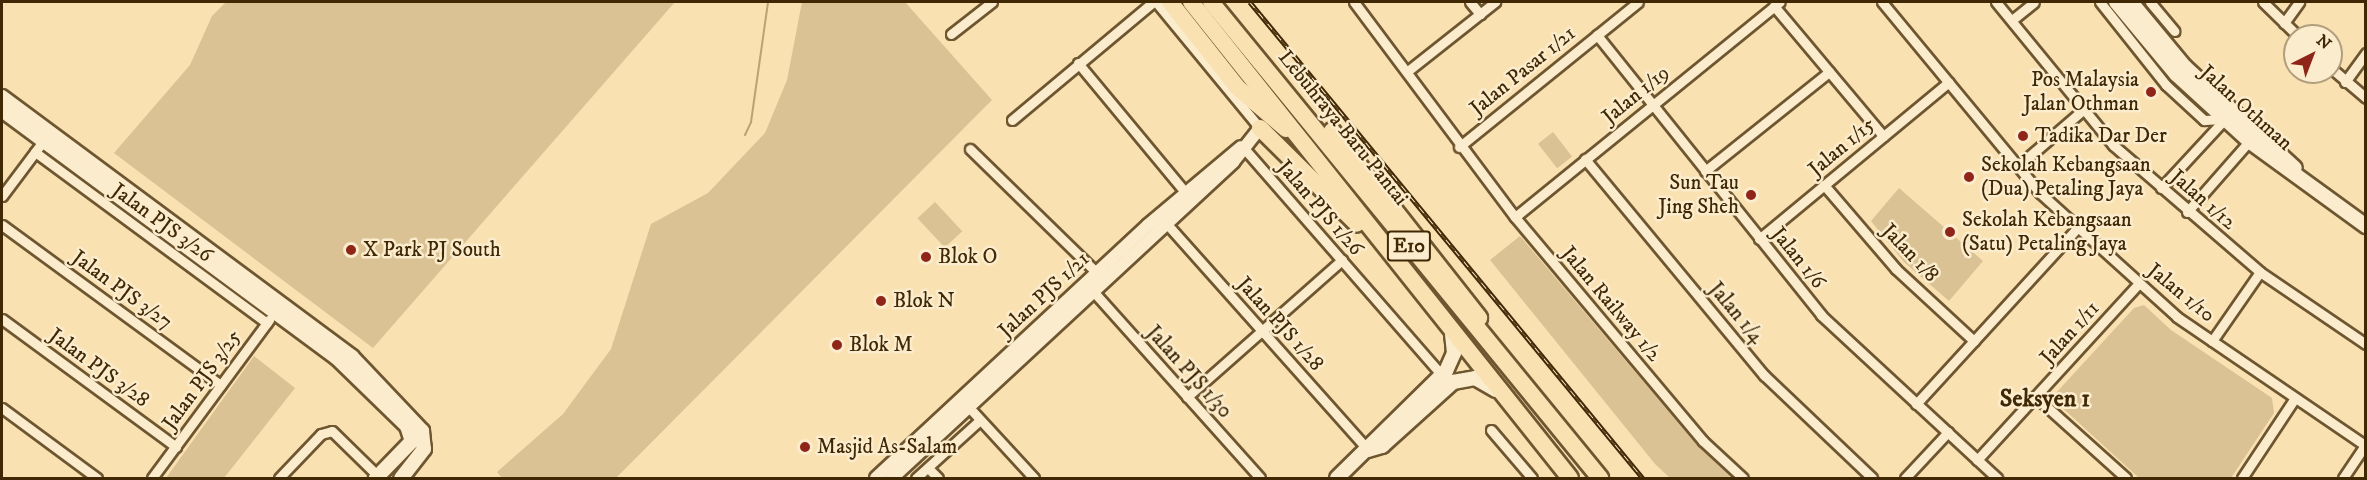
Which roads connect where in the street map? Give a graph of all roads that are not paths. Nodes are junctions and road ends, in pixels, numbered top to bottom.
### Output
1 (992, 2) edge
2 (1154, 2) edge
3 (1170, 2) edge
4 (1191, 2) edge
5 (1211, 2) edge
6 (1224, 2) edge
7 (1354, 2) edge
8 (1470, 2) edge
9 (1495, 2) edge
10 (1638, 2) edge
11 (1882, 2) edge
12 (1996, 2) edge
13 (2034, 2) edge
14 (2100, 2) edge
15 (2116, 2) edge
16 (2131, 2) edge
17 (2150, 2) edge
18 (2263, 2) edge
19 (2299, 2) edge
20 (1777, 4) edge
21 (1480, 14) junction
22 (2161, 15) junction
23 (2012, 20) junction
24 (2284, 22) joint
25 (2150, 25) junction
26 (2174, 31) dead end
27 (951, 34) dead end
28 (1597, 35) junction
29 (2366, 53) edge
30 (1078, 63) junction
31 (1409, 70) junction
32 (1829, 72) junction
33 (1949, 82) junction
34 (2345, 82) joint
35 (2, 97) edge
36 (2366, 98) edge
37 (1652, 105) junction
38 (2084, 109) junction
39 (2, 110) edge
40 (2225, 119) junction
41 (1012, 120) dead end
42 (1260, 128) junction
43 (1297, 135) junction
44 (1883, 136) junction
45 (2253, 137) junction
46 (43, 142) junction
47 (1242, 146) junction
48 (1459, 147) junction
49 (970, 149) dead end
50 (1585, 159) junction
51 (2018, 166) junction
52 (1705, 171) junction
53 (1824, 185) junction
54 (2161, 188) junction
55 (1185, 192) junction
56 (2, 196) edge
57 (2187, 212) junction
58 (1515, 217) junction
59 (1166, 223) junction
60 (2366, 224) edge
61 (2, 225) edge
62 (2078, 227) junction
63 (1377, 239) junction
64 (1759, 239) junction
65 (1341, 260) junction
66 (2260, 272) junction
67 (1099, 276) junction
68 (2139, 283) junction
69 (1092, 290) junction
70 (274, 313) junction
71 (2, 319) edge
72 (1262, 331) junction
73 (1452, 334) junction
74 (1974, 341) junction
75 (2212, 341) junction
76 (2366, 344) edge
77 (1442, 375) junction
78 (1518, 382) junction
79 (221, 385) junction
80 (1496, 390) junction
81 (1187, 397) junction
82 (2036, 397) junction
83 (2295, 398) junction
84 (965, 403) junction
85 (1917, 404) junction
86 (2, 408) edge
87 (400, 419) junction
88 (980, 420) junction
89 (1491, 430) dead end
90 (1948, 432) junction
91 (418, 442) junction
92 (2365, 446) edge
93 (176, 447) junction
94 (1368, 450) junction
95 (1977, 460) junction
96 (928, 468) junction
97 (285, 476) edge
98 (377, 477) edge
99 (97, 478) edge
100 (152, 478) edge
101 (401, 478) edge
102 (876, 478) edge
103 (892, 478) edge
104 (916, 478) edge
105 (938, 478) edge
106 (1034, 478) edge
107 (1260, 478) edge
108 (1337, 478) edge
109 (1532, 478) edge
110 (1570, 478) edge
111 (1600, 478) edge
112 (1743, 478) edge
113 (1872, 478) edge
114 (1905, 478) edge
115 (1997, 478) edge
116 (2126, 478) edge
117 (2242, 478) edge
118 (2343, 478) edge

1 - 27 street
2 - 30 street
2 - 42 street
3 - 43 highway
4 - 43 highway, Lebuhraya Baru Pantai / E10
5 - 78 highway, Lebuhraya Baru Pantai / E10
6 - 78 highway
7 - 31 street, Jalan Railway 1/2
8 - 21 street
9 - 21 street
10 - 28 street, Jalan Pasar 1/21
11 - 33 street, Jalan 1/10
12 - 23 street, Jalan 1/12
13 - 23 street
14 - 40 street
15 - 40 main road, Jalan Othman
16 - 25 main road, Jalan Othman
17 - 22 street
18 - 24 street
19 - 24 street
20 - 32 street
20 - 37 street, Jalan 1/19
21 - 31 street
22 - 25 street
22 - 26 street
23 - 38 street, Jalan 1/12
25 - 45 main road, Jalan Othman
28 - 37 street, Jalan 1/6
28 - 48 street, Jalan Pasar 1/21
29 - 34 street
30 - 41 street
30 - 55 street
31 - 48 street, Jalan Railway 1/2
32 - 44 street
32 - 52 street
33 - 44 street, Jalan 1/15
33 - 51 street, Jalan 1/10
34 - 36 street
35 - 46 main road
37 - 50 street, Jalan 1/19
37 - 52 street, Jalan 1/6
38 - 51 street
38 - 54 street, Jalan 1/12
39 - 46 main road
40 - 45 main road, Jalan Othman
40 - 54 street
42 - 47 street, Jalan PJS 1/21
42 - 63 highway
43 - 63 highway, Lebuhraya Baru Pantai / E10
44 - 53 street, Jalan 1/15
45 - 57 street
45 - 60 main road, Jalan Othman
46 - 56 street
46 - 70 main road
47 - 55 street, Jalan PJS 1/21
47 - 59 street, Jalan PJS 1/21
47 - 65 street, Jalan PJS 1/26
48 - 58 street, Jalan Railway 1/2
49 - 67 street
50 - 58 street, Jalan 1/19
50 - 113 street, Jalan 1/4
51 - 62 street, Jalan 1/10
52 - 64 street, Jalan 1/6
53 - 64 street, Jalan 1/15
53 - 74 street, Jalan 1/8
54 - 57 street, Jalan 1/12
55 - 67 street, Jalan PJS 1/21
57 - 66 street, Jalan 1/12
58 - 112 street, Jalan Railway 1/2
59 - 67 street, Jalan PJS 1/21
59 - 72 street, Jalan PJS 1/28
61 - 79 street, Jalan PJS 3/27
62 - 68 street, Jalan 1/10
62 - 74 street
63 - 73 highway, Lebuhraya Baru Pantai / E10
64 - 85 street, Jalan 1/6
65 - 72 street
65 - 77 street, Jalan PJS 1/26
66 - 75 street
66 - 76 street, Jalan 1/12
67 - 69 street, Jalan PJS 1/21
67 - 84 street, Jalan PJS 1/21
68 - 75 street, Jalan 1/10
68 - 82 street, Jalan 1/11
69 - 81 street, Jalan PJS 1/30
69 - 84 street, Jalan PJS 1/21
70 - 79 street, Jalan PJS 3/25
70 - 87 main road
70 - 91 main road
71 - 93 street, Jalan PJS 3/28
72 - 81 street
72 - 94 street, Jalan PJS 1/28
73 - 77 main road
73 - 80 highway, Lebuhraya Baru Pantai / E10
74 - 85 street
75 - 83 street, Jalan 1/10
77 - 94 main road
78 - 111 highway, Lebuhraya Baru Pantai / E10
79 - 93 street, Jalan PJS 3/25
80 - 94 main road
80 - 110 highway, Lebuhraya Baru Pantai / E10
81 - 107 street, Jalan PJS 1/30
82 - 95 street, Jalan 1/11
82 - 116 street
83 - 92 street, Jalan 1/10
83 - 117 street
84 - 88 street
84 - 102 street, Jalan PJS 1/21
84 - 103 street, Jalan PJS 1/21
85 - 90 street, Jalan 1/6
86 - 99 street
87 - 91 main road
87 - 98 main road
88 - 96 street
88 - 106 street
89 - 109 street
90 - 95 street, Jalan 1/6
90 - 114 street
91 - 98 main road
91 - 101 main road
92 - 118 street
93 - 100 street, Jalan PJS 3/25
94 - 108 main road
95 - 115 street, Jalan 1/6
96 - 104 street
96 - 105 street
97 - 98 street

